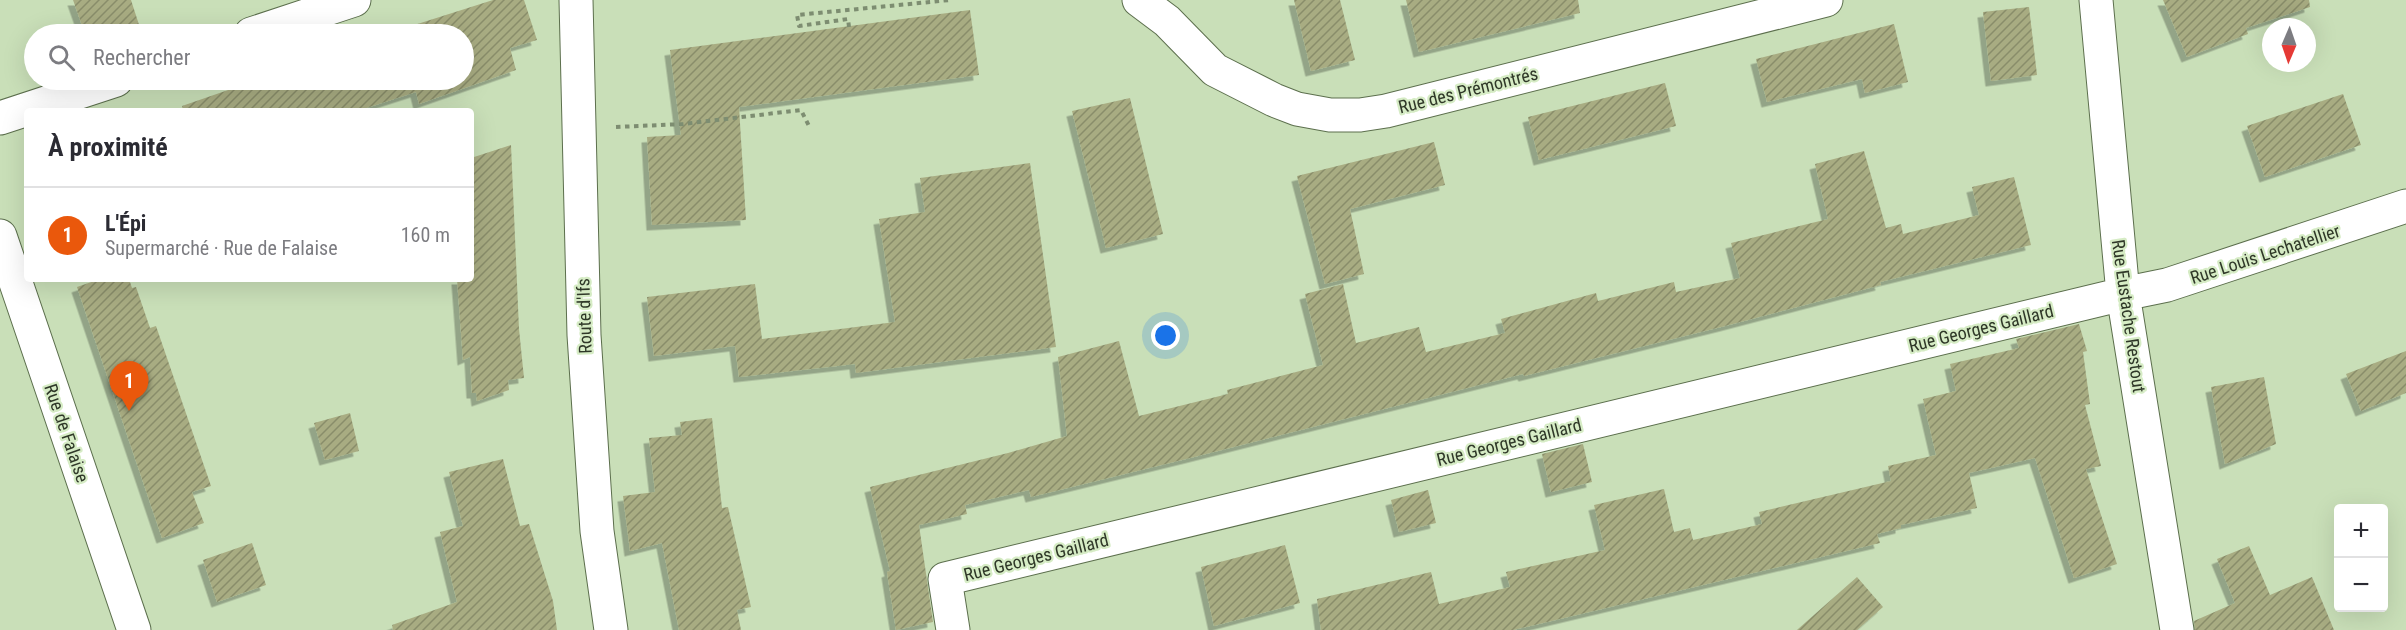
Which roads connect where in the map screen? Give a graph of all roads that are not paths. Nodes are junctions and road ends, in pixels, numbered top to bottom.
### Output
1 (354, 0) edge
2 (576, 0) edge
3 (1139, 0) edge
4 (1826, 0) edge
5 (2096, 0) edge
6 (281, 24) edge
7 (85, 90) edge
8 (31, 108) edge
9 (24, 110) edge
10 (0, 118) edge
11 (2406, 206) edge
12 (0, 236) edge
13 (2123, 294) junction
14 (134, 630) edge
15 (611, 630) edge
16 (953, 630) edge
17 (2177, 630) edge

1 - 6 street
2 - 15 street, Route d'Ifs
3 - 4 street, Rue des Prémontrés
5 - 13 street, Rue Eustache Restout
7 - 8 street
9 - 10 street
11 - 13 street, Rue Louis Lechatellier
12 - 14 street, Rue de Falaise
13 - 16 street, Rue Georges Gaillard
13 - 17 street, Rue Eustache Restout

